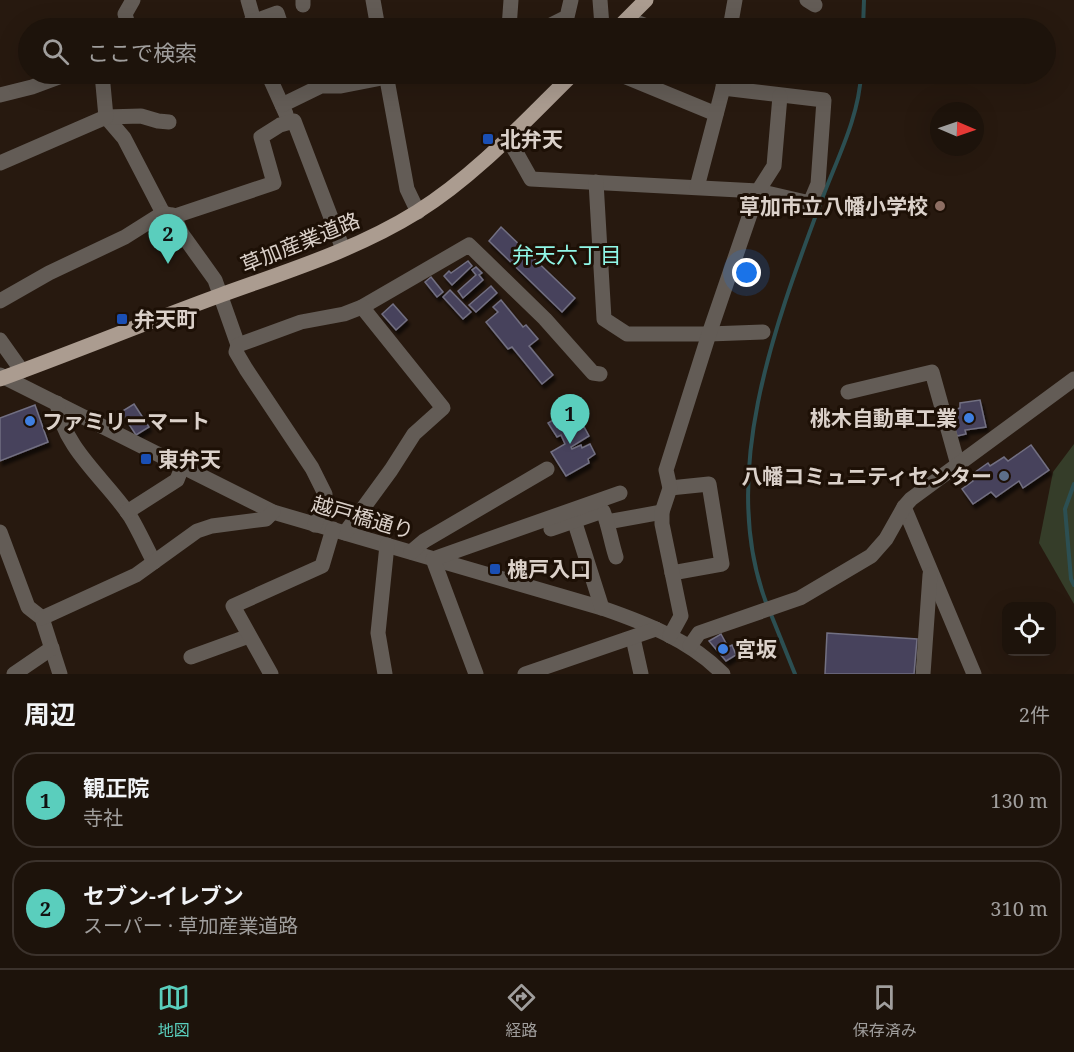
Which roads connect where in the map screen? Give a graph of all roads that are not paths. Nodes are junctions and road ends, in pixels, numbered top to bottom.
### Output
1 (118, 0) edge
2 (133, 0) edge
3 (248, 0) edge
4 (373, 0) edge
5 (511, 0) edge
6 (572, 0) edge
7 (600, 0) edge
8 (646, 0) edge
9 (735, 0) edge
10 (126, 18) edge
11 (128, 18) edge
12 (252, 18) edge
13 (267, 18) edge
14 (279, 18) edge
15 (376, 18) edge
16 (510, 18) edge
17 (565, 18) edge
18 (601, 18) edge
19 (629, 18) edge
20 (732, 18) edge
21 (40, 84) edge
22 (103, 84) edge
23 (273, 84) edge
24 (350, 84) edge
25 (390, 84) edge
26 (563, 84) edge
27 (643, 84) edge
28 (723, 84) edge
29 (735, 84) edge
30 (0, 95) edge
31 (780, 96) junction
32 (282, 105) junction
33 (716, 114) junction
34 (106, 117) junction
35 (169, 122) dead end
36 (285, 123) junction
37 (508, 138) junction
38 (0, 163) edge
39 (596, 182) junction
40 (697, 188) junction
41 (758, 191) junction
42 (418, 212) junction
43 (168, 214) junction
44 (343, 249) junction
45 (221, 295) junction
46 (0, 301) edge
47 (362, 307) junction
48 (763, 332) dead end
49 (709, 334) junction
50 (0, 340) edge
51 (238, 345) junction
52 (22, 371) junction
53 (600, 374) dead end
54 (2, 377) edge
55 (1074, 379) edge
56 (848, 392) dead end
57 (57, 404) junction
58 (958, 465) junction
59 (182, 467) junction
60 (547, 469) dead end
61 (670, 488) junction
62 (620, 493) dead end
63 (904, 507) junction
64 (127, 512) junction
65 (273, 512) junction
66 (662, 512) junction
67 (574, 520) junction
68 (608, 522) junction
69 (315, 525) junction
70 (551, 529) dead end
71 (0, 531) edge
72 (339, 531) junction
73 (387, 546) junction
74 (411, 552) junction
75 (616, 557) dead end
76 (433, 559) junction
77 (154, 562) junction
78 (930, 572) junction
79 (672, 573) junction
80 (602, 608) junction
81 (42, 618) junction
82 (656, 630) junction
83 (249, 636) junction
84 (670, 636) junction
85 (633, 638) junction
86 (690, 646) junction
87 (52, 648) junction
88 (191, 657) dead end
89 (14, 674) edge
90 (60, 674) edge
91 (271, 674) edge
92 (385, 674) edge
93 (476, 674) edge
94 (525, 674) edge
95 (640, 674) edge
96 (723, 674) edge
97 (923, 674) edge
98 (974, 674) edge

1 - 10 street
2 - 11 street
3 - 12 street
4 - 15 street
5 - 16 street
6 - 17 street
7 - 18 street
8 - 19 main road
9 - 20 street
13 - 14 street
21 - 30 street
22 - 34 street
23 - 32 street
24 - 32 street
25 - 42 street
26 - 37 main road, 草加産業道路
27 - 33 street
28 - 33 street
29 - 31 street
31 - 41 street
31 - 41 street
32 - 36 street
33 - 40 street
34 - 35 street
34 - 38 street
34 - 43 street
36 - 43 street
36 - 44 street
37 - 39 street
37 - 42 main road, 草加産業道路
39 - 40 street
39 - 49 street
40 - 41 street
41 - 49 street
42 - 44 main road, 草加産業道路
43 - 45 street
43 - 46 street
44 - 45 main road, 草加産業道路
45 - 51 street
45 - 52 main road, 草加産業道路
47 - 51 street
47 - 53 street
47 - 72 street
48 - 49 street
49 - 61 street
50 - 52 street
51 - 69 street
52 - 54 main road, 草加産業道路
54 - 57 street, 越戸橋通り
55 - 58 street
56 - 58 street
57 - 59 street, 越戸橋通り
57 - 64 street
58 - 63 street
59 - 64 street
59 - 65 street, 越戸橋通り
60 - 74 street
61 - 66 street
61 - 79 street
62 - 76 street
63 - 78 street
63 - 86 street
64 - 77 street
65 - 69 street, 越戸橋通り
65 - 77 street
66 - 68 street
66 - 79 street
67 - 68 street
67 - 70 street
67 - 80 street
68 - 75 street
69 - 72 street, 越戸橋通り
71 - 81 street
72 - 73 street, 越戸橋通り
72 - 83 street
73 - 74 street, 越戸橋通り
73 - 92 street
74 - 76 street, 越戸橋通り
76 - 80 street, 越戸橋通り
76 - 93 street
77 - 81 street
78 - 97 street
78 - 98 street
79 - 84 street
80 - 82 street, 越戸橋通り
81 - 87 street
82 - 84 street, 越戸橋通り
82 - 85 street
83 - 88 street
83 - 91 street
84 - 86 street, 越戸橋通り
85 - 94 street
85 - 95 street
86 - 96 street, 越戸橋通り
87 - 89 street
87 - 90 street

